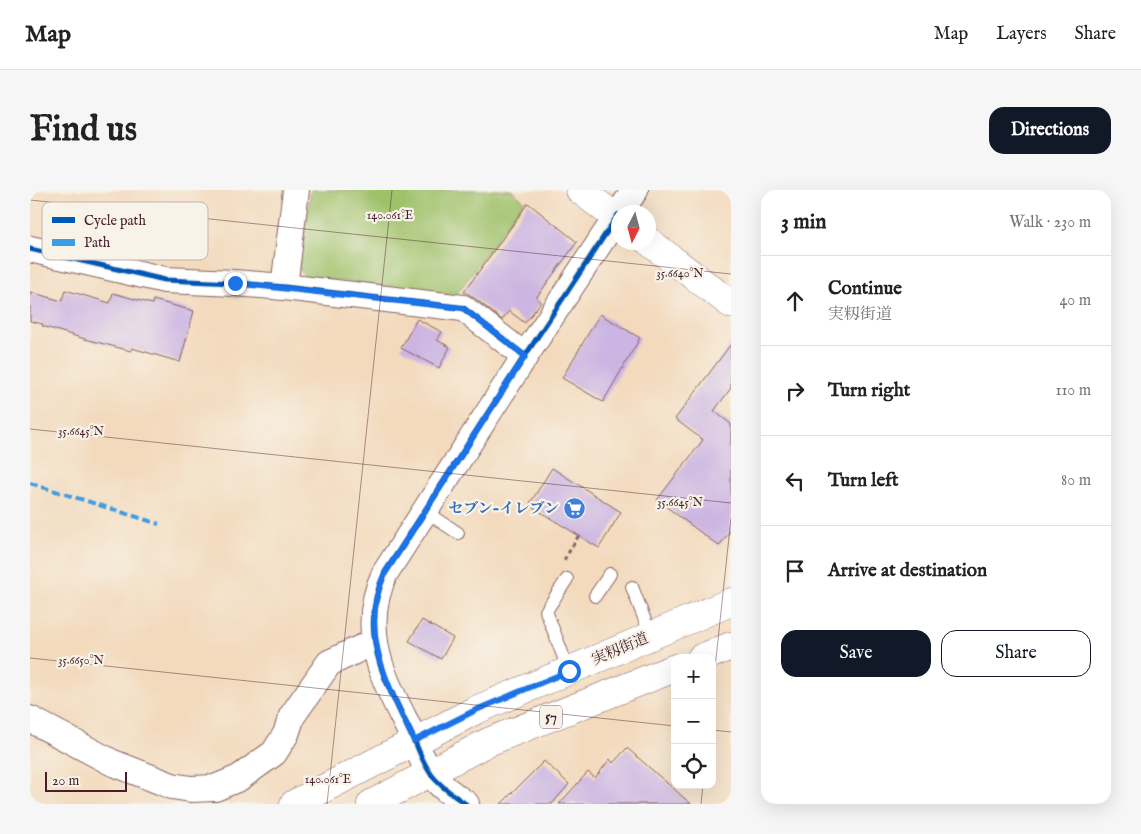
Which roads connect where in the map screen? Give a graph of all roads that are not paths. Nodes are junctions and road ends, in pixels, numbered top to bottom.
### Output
1 (296, 190) edge
2 (580, 190) edge
3 (635, 190) edge
4 (625, 205) edge
5 (611, 211) edge
6 (611, 227) edge
7 (656, 247) edge
8 (78, 260) edge
9 (284, 287) junction
10 (731, 304) edge
11 (525, 356) junction
12 (425, 512) junction
13 (458, 533) dead end
14 (610, 574) dead end
15 (566, 579) dead end
16 (632, 587) dead end
17 (595, 596) dead end
18 (731, 602) edge
19 (651, 636) junction
20 (374, 642) junction
21 (731, 646) edge
22 (711, 654) edge
23 (671, 670) edge
24 (569, 671) junction
25 (30, 719) edge
26 (414, 741) junction
27 (429, 772) junction
28 (294, 804) edge
29 (371, 804) edge
30 (466, 804) edge

1 - 9 street
2 - 5 main road
3 - 4 street
6 - 11 street
7 - 10 main road
8 - 9 street
9 - 11 street
11 - 12 street
12 - 13 lane
12 - 20 street
14 - 17 lane
15 - 24 lane
16 - 19 lane
18 - 19 main road, 実籾街道 / 57
19 - 24 main road, 実籾街道 / 57
20 - 25 street
20 - 26 street
21 - 22 main road
23 - 27 main road, 57
24 - 26 main road, 実籾街道 / 57
26 - 27 street
26 - 28 main road, 実籾街道 / 57
27 - 29 main road, 57
27 - 30 street

